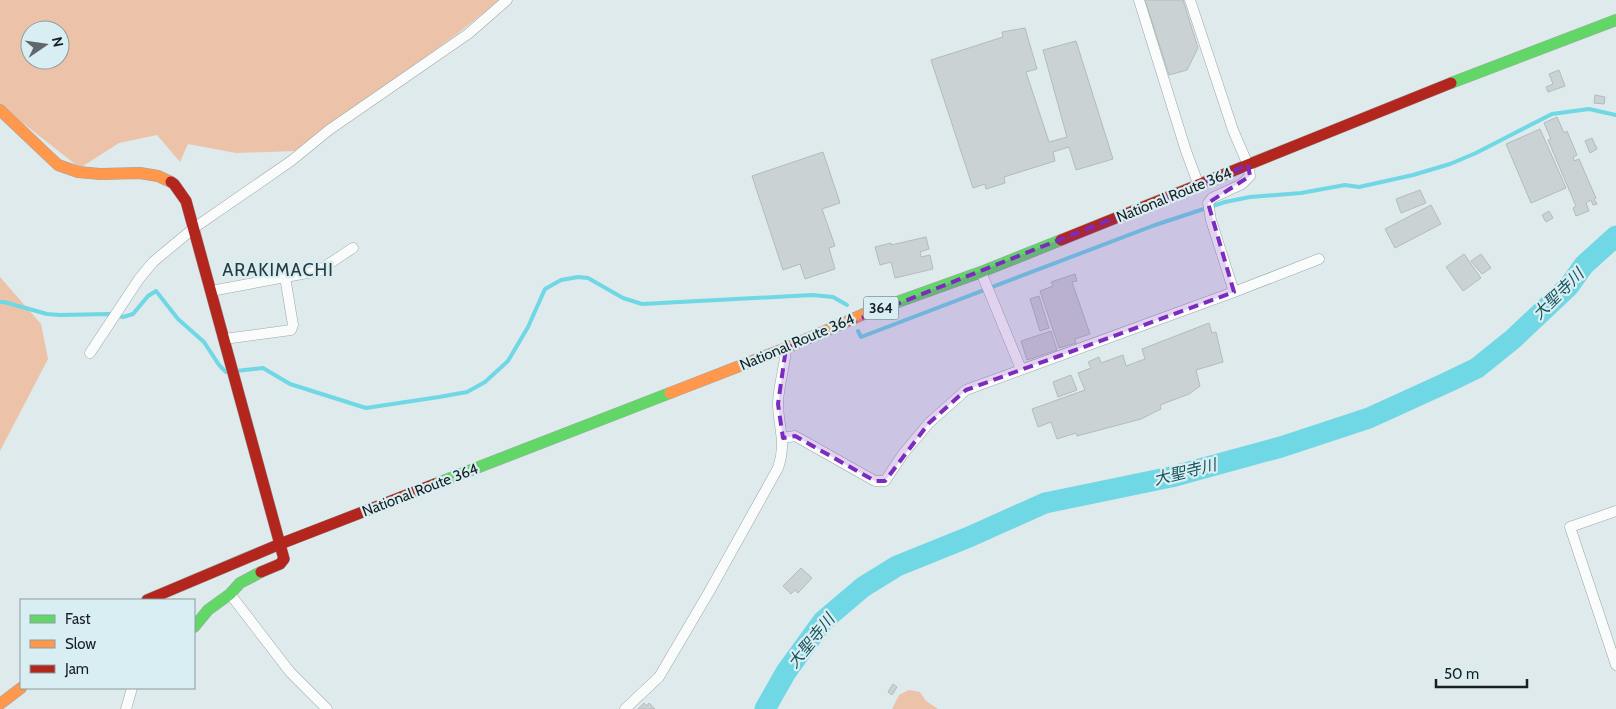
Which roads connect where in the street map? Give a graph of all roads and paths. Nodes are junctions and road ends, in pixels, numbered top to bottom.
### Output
1 (508, 0) edge
2 (1140, 0) edge
3 (1190, 0) edge
4 (1616, 20) edge
5 (0, 110) edge
6 (1248, 165) junction
7 (1199, 186) junction
8 (194, 228) junction
9 (353, 248) dead end
10 (1319, 259) dead end
11 (981, 272) junction
12 (285, 277) junction
13 (211, 291) junction
14 (1234, 292) junction
15 (224, 339) junction
16 (786, 348) junction
17 (90, 353) dead end
18 (1021, 369) junction
19 (783, 438) junction
20 (1616, 511) edge
21 (280, 544) junction
22 (230, 594) junction
23 (149, 599) edge
24 (195, 625) edge
25 (1616, 665) edge
26 (20, 689) edge
27 (132, 689) edge
28 (0, 704) edge
29 (126, 709) edge
30 (327, 709) edge
31 (625, 709) edge

1 - 8 street
2 - 7 street
3 - 6 street
4 - 6 main road, National Route 364 / 364
5 - 8 main road
6 - 7 main road, National Route 364 / 364
6 - 14 street
7 - 11 main road, National Route 364 / 364
8 - 13 main road
8 - 17 street
9 - 12 street
10 - 14 street
11 - 16 main road, National Route 364 / 364
11 - 18 street
12 - 13 street
12 - 15 street
13 - 15 main road
14 - 18 street
15 - 21 main road
16 - 19 street
16 - 21 main road, National Route 364 / 364
18 - 19 street
19 - 31 street
20 - 25 street
21 - 22 main road
21 - 23 main road, National Route 364 / 364
22 - 24 main road
22 - 30 street
26 - 28 main road
27 - 29 street

